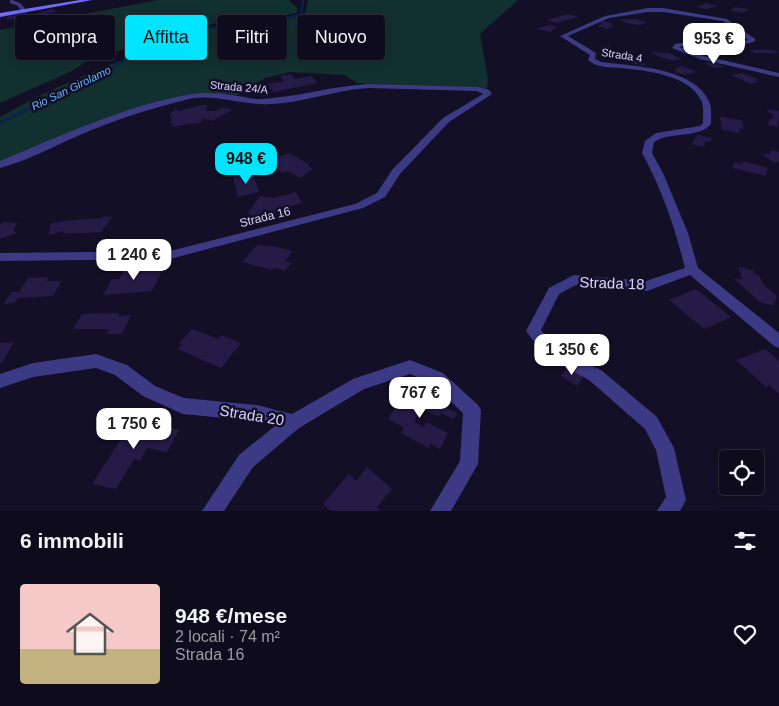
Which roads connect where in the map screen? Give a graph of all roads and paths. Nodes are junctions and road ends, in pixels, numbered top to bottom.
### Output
1 (13, 0) edge
2 (89, 0) edge
3 (24, 12) junction
4 (0, 14) edge
5 (779, 75) edge
6 (486, 92) joint
7 (0, 165) edge
8 (0, 257) edge
9 (692, 270) junction
10 (779, 342) edge
11 (0, 382) edge
12 (294, 422) junction
13 (212, 511) edge
14 (440, 511) edge
15 (667, 511) edge

1 - 3 street
2 - 3 street
3 - 4 street
5 - 9 street, Strada 4
6 - 7 street, Strada 24/A
6 - 8 street, Strada 16
9 - 10 street
9 - 15 street, Strada 18
11 - 12 street, Strada 20
12 - 13 street
12 - 14 street, Strada 20

